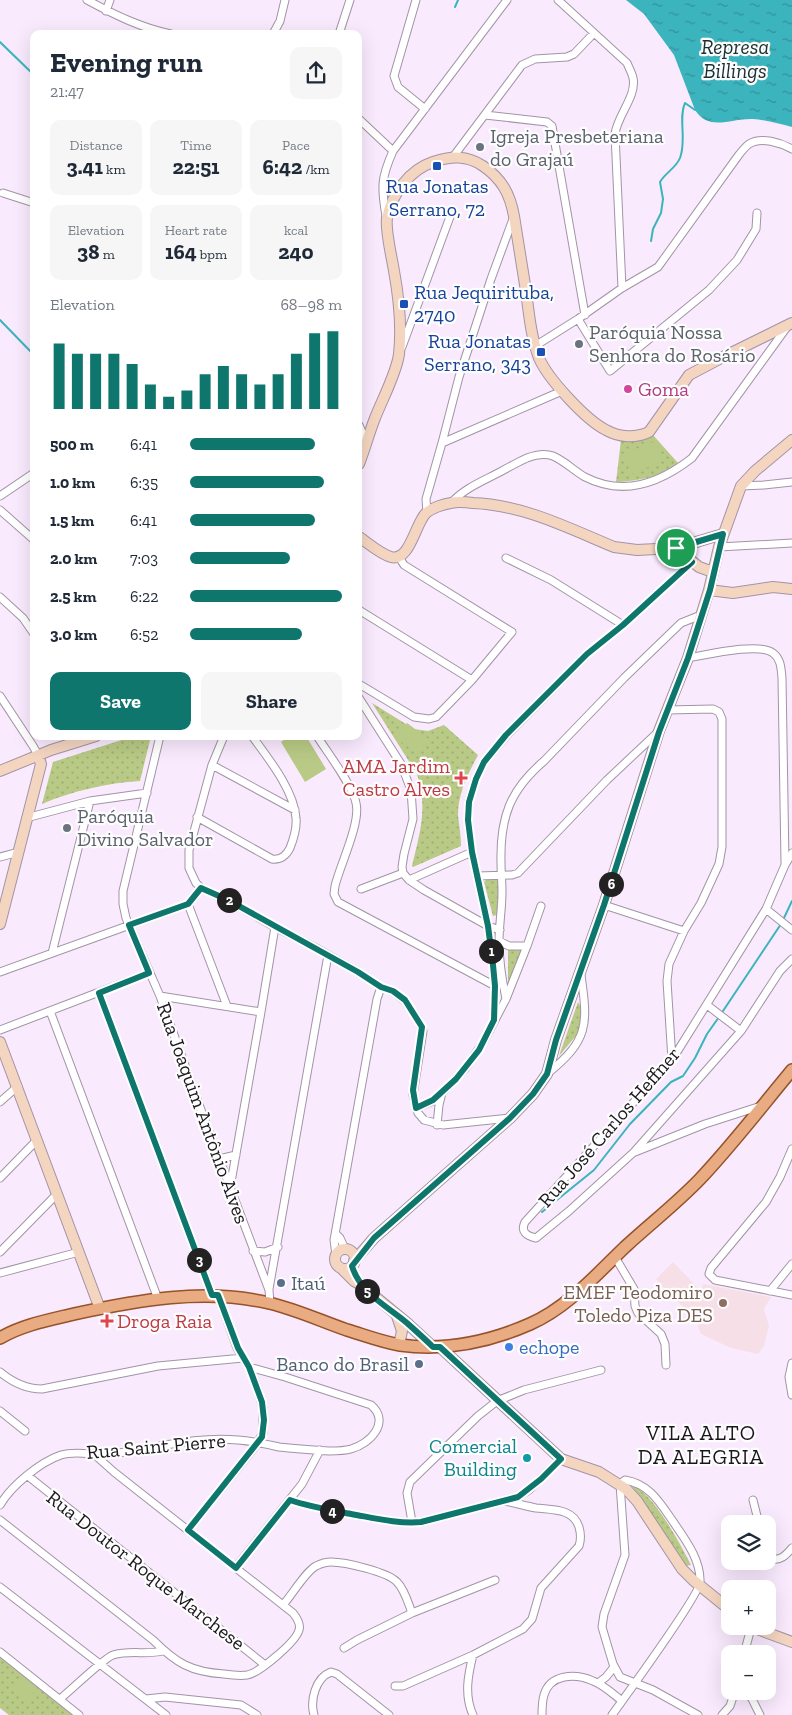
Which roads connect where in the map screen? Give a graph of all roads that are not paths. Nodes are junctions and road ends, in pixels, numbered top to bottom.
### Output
1 (87, 0) edge
2 (110, 0) edge
3 (285, 0) edge
4 (350, 0) edge
5 (416, 0) edge
6 (507, 0) edge
7 (558, 0) edge
8 (106, 11) junction
9 (154, 30) edge
10 (275, 30) edge
11 (340, 30) edge
12 (594, 33) junction
13 (425, 109) junction
14 (485, 115) junction
15 (362, 122) edge
16 (792, 149) edge
17 (393, 151) junction
18 (453, 157) junction
19 (3, 193) dead end
20 (30, 202) edge
21 (757, 212) dead end
22 (451, 214) dead end
23 (514, 216) junction
24 (387, 220) junction
25 (622, 288) junction
26 (582, 317) junction
27 (791, 324) edge
28 (536, 346) junction
29 (399, 356) junction
30 (562, 391) junction
31 (362, 432) edge
32 (792, 440) edge
33 (366, 442) junction
34 (442, 443) junction
35 (362, 455) edge
36 (30, 476) edge
37 (792, 482) edge
38 (741, 486) junction
39 (0, 496) edge
40 (452, 502) junction
41 (0, 510) edge
42 (427, 513) junction
43 (723, 534) junction
44 (30, 536) edge
45 (362, 539) edge
46 (792, 543) edge
47 (719, 547) junction
48 (676, 548) junction
49 (399, 557) junction
50 (506, 558) dead end
51 (692, 562) junction
52 (713, 572) junction
53 (710, 590) junction
54 (792, 590) edge
55 (0, 597) edge
56 (362, 612) edge
57 (700, 615) junction
58 (623, 625) junction
59 (30, 628) edge
60 (688, 658) junction
61 (472, 680) junction
62 (362, 686) edge
63 (0, 696) edge
64 (362, 703) edge
65 (667, 710) junction
66 (659, 732) junction
67 (84, 740) edge
68 (159, 740) edge
69 (222, 740) edge
70 (255, 740) edge
71 (320, 740) edge
72 (38, 755) junction
73 (212, 765) junction
74 (0, 771) edge
75 (147, 793) junction
76 (90, 801) junction
77 (295, 810) junction
78 (26, 818) junction
79 (197, 818) junction
80 (19, 852) junction
81 (472, 852) junction
82 (792, 854) edge
83 (0, 857) edge
84 (785, 865) junction
85 (404, 874) junction
86 (502, 875) junction
87 (477, 876) junction
88 (408, 880) junction
89 (201, 888) junction
90 (361, 889) dead end
91 (188, 904) junction
92 (604, 905) junction
93 (541, 906) dead end
94 (2, 908) edge
95 (766, 909) junction
96 (0, 924) edge
97 (129, 925) junction
98 (488, 926) junction
99 (275, 927) junction
100 (500, 930) junction
101 (792, 930) edge
102 (684, 931) junction
103 (499, 941) junction
104 (527, 946) junction
105 (52, 953) junction
106 (328, 955) junction
107 (792, 959) edge
108 (0, 972) edge
109 (149, 973) junction
110 (580, 974) junction
111 (495, 986) junction
112 (381, 987) junction
113 (99, 993) junction
114 (160, 996) junction
115 (506, 999) junction
116 (708, 1005) junction
117 (227, 1006) junction
118 (50, 1011) junction
119 (262, 1012) junction
120 (494, 1020) junction
121 (0, 1030) edge
122 (741, 1031) junction
123 (0, 1042) edge
124 (672, 1060) junction
125 (792, 1070) edge
126 (547, 1074) junction
127 (18, 1086) junction
128 (442, 1094) junction
129 (0, 1102) edge
130 (762, 1106) junction
131 (416, 1108) junction
132 (510, 1118) junction
133 (437, 1124) junction
134 (37, 1140) junction
135 (792, 1150) edge
136 (634, 1152) junction
137 (236, 1155) junction
138 (219, 1159) junction
139 (0, 1178) edge
140 (230, 1189) junction
141 (57, 1194) junction
142 (278, 1247) junction
143 (253, 1251) junction
144 (0, 1252) edge
145 (79, 1252) junction
146 (615, 1256) junction
147 (347, 1259) junction
148 (792, 1264) edge
149 (0, 1273) edge
150 (269, 1290) junction
151 (770, 1291) junction
152 (215, 1295) junction
153 (792, 1295) edge
154 (158, 1299) junction
155 (270, 1303) junction
156 (100, 1309) junction
157 (396, 1315) junction
158 (0, 1338) edge
159 (399, 1345) junction
160 (436, 1347) junction
161 (243, 1358) junction
162 (666, 1365) dead end
163 (791, 1366) edge
164 (249, 1367) junction
165 (601, 1370) dead end
166 (0, 1372) edge
167 (792, 1395) edge
168 (497, 1401) junction
169 (0, 1410) edge
170 (25, 1431) dead end
171 (258, 1442) junction
172 (320, 1450) junction
173 (95, 1455) junction
174 (561, 1459) junction
175 (28, 1476) junction
176 (620, 1484) junction
177 (290, 1500) junction
178 (753, 1500) dead end
179 (505, 1501) junction
180 (0, 1505) edge
181 (757, 1515) edge
182 (0, 1520) edge
183 (412, 1522) junction
184 (188, 1530) junction
185 (792, 1548) edge
186 (776, 1560) edge
187 (236, 1568) junction
188 (496, 1580) dead end
189 (700, 1585) junction
190 (0, 1587) edge
191 (721, 1602) edge
192 (283, 1605) junction
193 (412, 1614) junction
194 (772, 1635) edge
195 (792, 1642) edge
196 (344, 1648) dead end
197 (163, 1651) junction
198 (0, 1652) edge
199 (473, 1655) junction
200 (101, 1664) junction
201 (265, 1664) junction
202 (614, 1667) junction
203 (635, 1682) junction
204 (598, 1683) junction
205 (395, 1686) dead end
206 (60, 1699) junction
207 (146, 1699) junction
208 (622, 1700) junction
209 (732, 1700) edge
210 (752, 1700) edge
211 (684, 1707) junction
212 (79, 1715) edge
213 (166, 1715) edge
214 (257, 1715) edge
215 (314, 1715) edge
216 (389, 1715) edge
217 (473, 1715) edge
218 (542, 1715) edge
219 (612, 1715) edge
220 (690, 1715) edge
221 (698, 1715) edge
222 (722, 1715) edge
223 (760, 1715) edge

1 - 8 street
2 - 8 street
3 - 10 street
4 - 11 street
5 - 13 street
6 - 13 street
7 - 12 street
8 - 9 street
12 - 14 street
12 - 25 street
13 - 17 street
14 - 18 street
14 - 26 street
15 - 17 street
16 - 25 street
17 - 24 street
18 - 23 street
18 - 24 street
19 - 20 street
21 - 26 street
22 - 29 street
23 - 28 street
23 - 34 street
24 - 29 street
25 - 26 street
26 - 28 street
27 - 30 street
27 - 40 street
28 - 30 street
29 - 33 street
30 - 34 street
31 - 33 street
32 - 38 street
33 - 35 street
34 - 42 street
36 - 39 street
37 - 38 street
38 - 43 street
40 - 42 street
40 - 48 street
41 - 44 street
42 - 49 street
43 - 47 street
43 - 48 street
45 - 49 street
46 - 47 street
47 - 52 street
48 - 51 street
49 - 61 street
50 - 58 street
51 - 52 street
51 - 58 street
52 - 53 street
53 - 54 street
53 - 57 street
55 - 59 street
56 - 61 street
57 - 60 street
57 - 86 street
58 - 81 street
60 - 65 street
60 - 84 street
61 - 62 street
63 - 72 street
64 - 85 street
65 - 66 street
65 - 102 street
66 - 86 street
66 - 92 street
67 - 72 street
68 - 75 street, Rua Joaquim Antônio Alves
69 - 73 street
70 - 77 street
71 - 111 street
72 - 74 street
72 - 78 street
73 - 77 street
73 - 79 street
75 - 76 street
75 - 97 street, Rua Joaquim Antônio Alves
76 - 78 street
76 - 105 street
77 - 79 street
78 - 80 street
79 - 89 street
80 - 83 street
80 - 94 street
81 - 87 street
81 - 88 street
82 - 84 street, Rua José Carlos Heffner
84 - 95 street, Rua José Carlos Heffner
85 - 88 street
85 - 90 street
86 - 87 street
86 - 100 street
87 - 98 street
88 - 98 street
89 - 91 street
89 - 99 street
91 - 97 street
91 - 117 street
92 - 102 street
92 - 110 street
93 - 104 street
94 - 96 street
95 - 101 street
95 - 116 street, Rua José Carlos Heffner
97 - 105 street
97 - 109 street, Rua Joaquim Antônio Alves
98 - 100 street
98 - 111 street
99 - 106 street
99 - 119 street
100 - 103 street
102 - 124 street
103 - 104 street
103 - 115 street
104 - 115 street
105 - 108 street
106 - 112 street
106 - 142 street
107 - 122 street
109 - 113 street
109 - 114 street, Rua Joaquim Antônio Alves
110 - 126 street
110 - 126 street
111 - 120 street
112 - 131 street
112 - 147 street
113 - 118 street
113 - 152 street
114 - 117 street
114 - 138 street, Rua Joaquim Antônio Alves
115 - 120 street
116 - 122 street
116 - 124 street, Rua José Carlos Heffner
117 - 119 street
118 - 121 street
118 - 154 street
119 - 137 street
120 - 128 street
122 - 136 street
123 - 127 street
124 - 136 street, Rua José Carlos Heffner
125 - 130 main road
126 - 132 street
127 - 129 street
127 - 134 street
128 - 131 street
128 - 133 street
130 - 136 street
130 - 146 main road
131 - 133 street
132 - 133 street
132 - 147 street
134 - 139 street
134 - 141 street
135 - 151 street
137 - 138 street
137 - 140 street
138 - 140 street, Rua Joaquim Antônio Alves
140 - 143 street, Rua Joaquim Antônio Alves
141 - 144 street
141 - 145 street
142 - 143 street
142 - 150 street
143 - 150 street, Rua Joaquim Antônio Alves
145 - 149 street
145 - 156 street
146 - 160 main road
146 - 162 street
147 - 157 street
148 - 151 street
150 - 155 street, Rua Joaquim Antônio Alves
151 - 153 street
152 - 154 main road
152 - 155 main road
152 - 161 street
154 - 156 main road
155 - 159 main road
156 - 158 main road
157 - 159 street
157 - 160 street
159 - 160 main road
160 - 168 street
161 - 164 street
161 - 166 street
163 - 167 street
164 - 171 street
164 - 172 street, Rua Saint Pierre
165 - 168 street
168 - 174 street
168 - 183 street
169 - 170 street
171 - 172 street, Rua Saint Pierre
171 - 173 street, Rua Saint Pierre
171 - 184 street
172 - 177 street
173 - 175 street, Rua Saint Pierre
173 - 184 street
174 - 176 street
174 - 179 street
175 - 180 street, Rua Saint Pierre
175 - 201 street, Rua Doutor Roque Marchese
176 - 189 street
176 - 189 street
176 - 202 street
177 - 183 street
177 - 187 street
178 - 181 street
179 - 183 street
179 - 199 street
182 - 197 street
184 - 187 street
185 - 186 street
187 - 192 street
188 - 193 street
189 - 191 street
189 - 203 street
190 - 200 street
192 - 193 street
192 - 201 street
193 - 196 street
194 - 195 street
197 - 200 street
197 - 201 street
198 - 206 street
199 - 205 street
199 - 217 street
200 - 206 street
200 - 207 street
202 - 203 street
202 - 204 street
203 - 208 street
203 - 211 street
204 - 208 street
204 - 218 street
206 - 212 street
207 - 213 street
207 - 214 street
208 - 219 street
209 - 222 street
210 - 223 street
211 - 220 street
211 - 221 street
215 - 216 street

